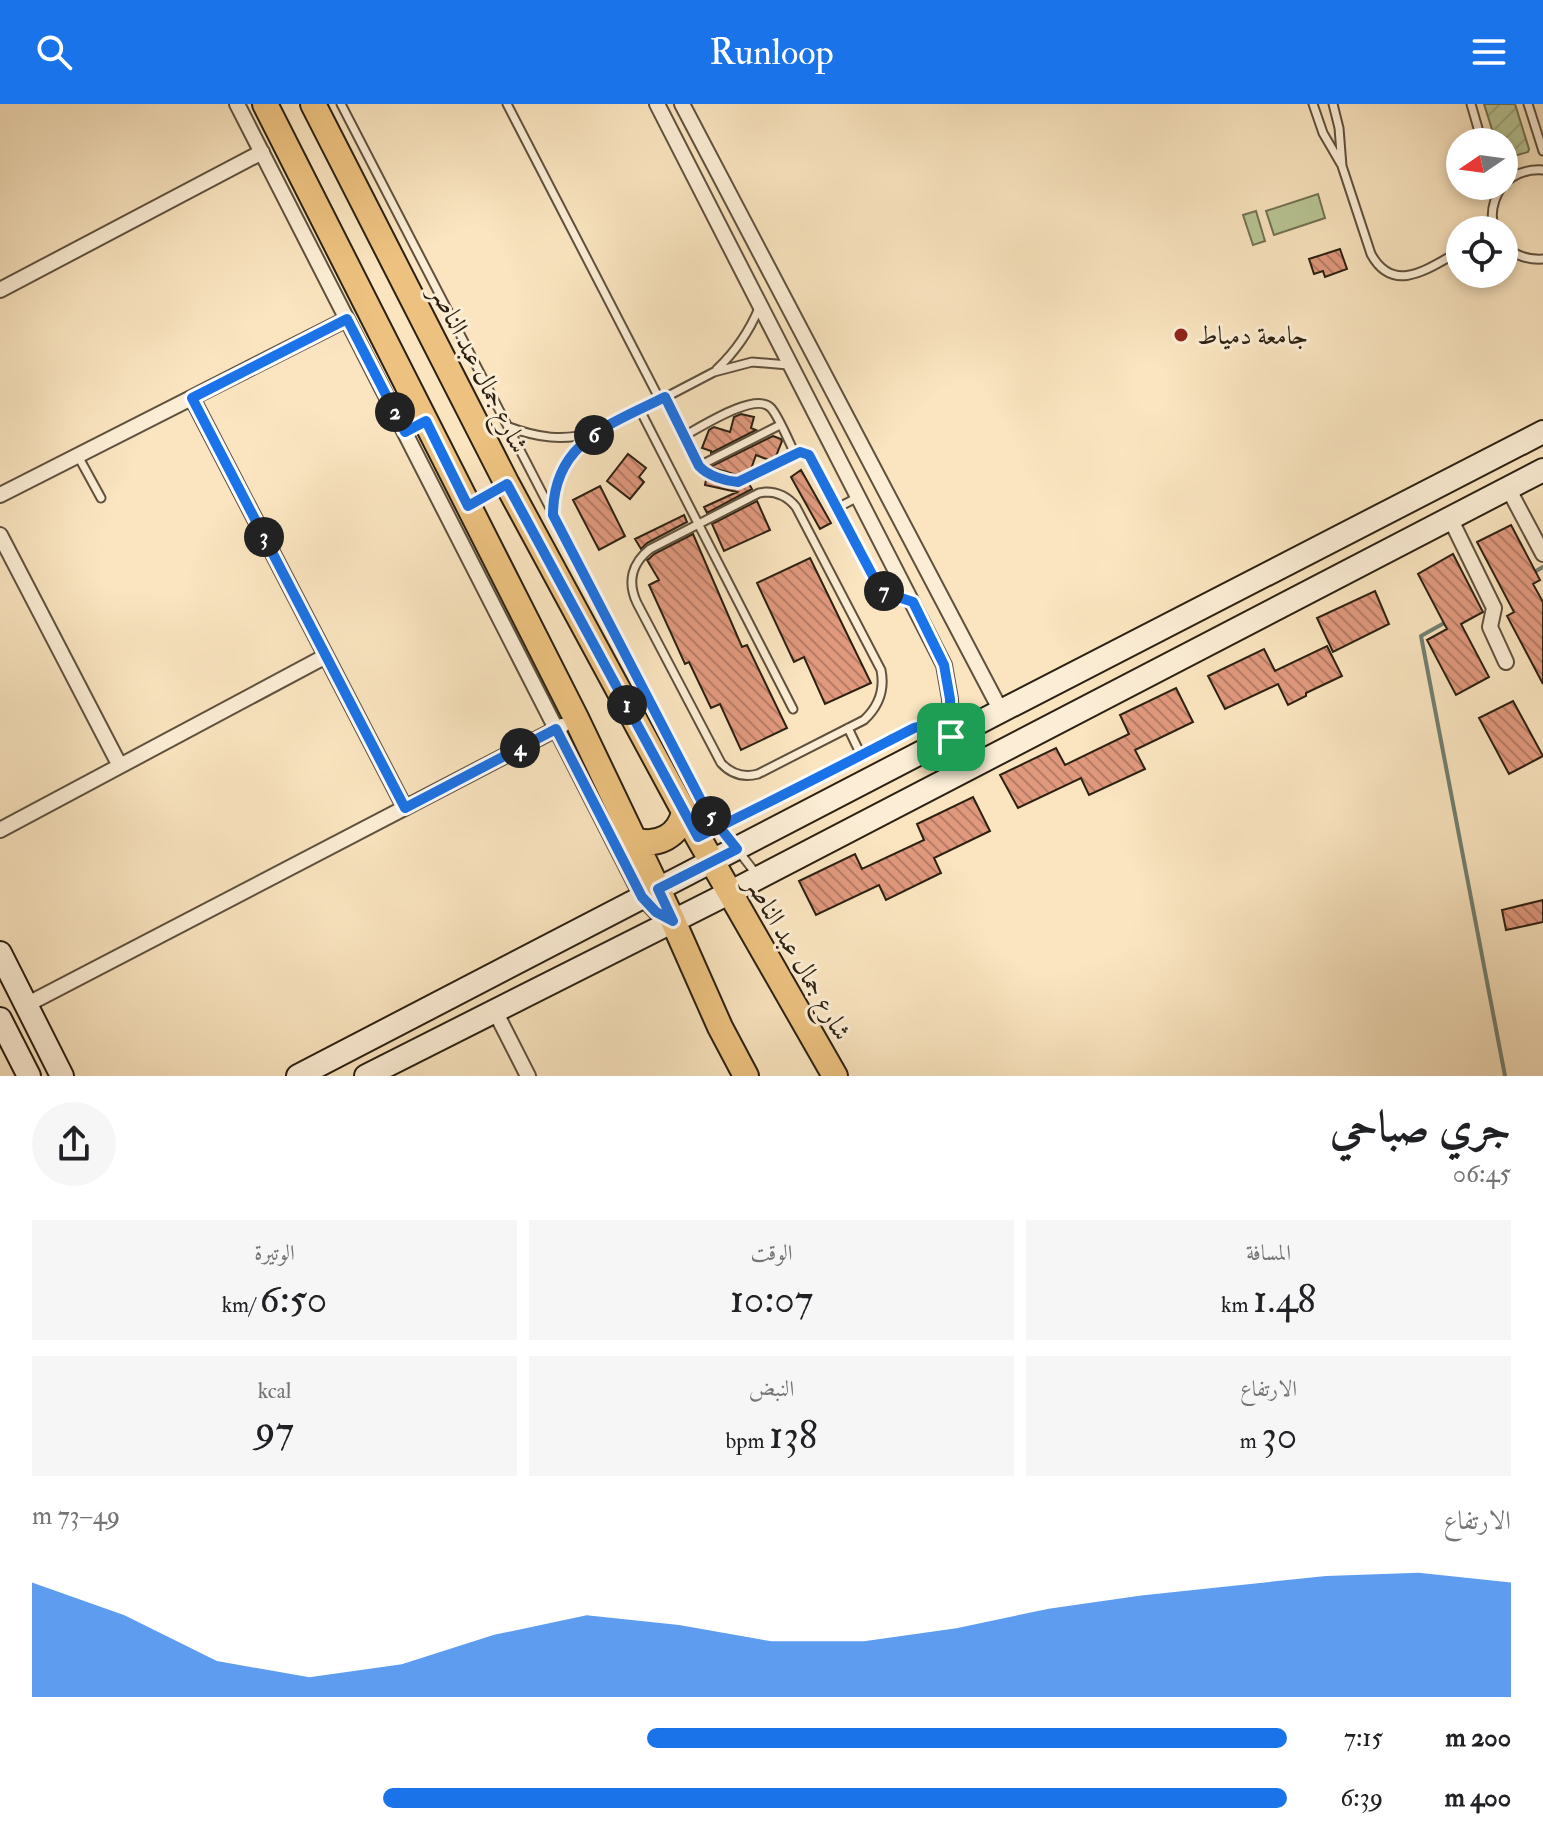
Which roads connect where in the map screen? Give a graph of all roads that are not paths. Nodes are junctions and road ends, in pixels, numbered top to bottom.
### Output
1 (237, 104) edge
2 (265, 104) edge
3 (313, 104) edge
4 (341, 104) edge
5 (507, 104) edge
6 (657, 104) edge
7 (682, 104) edge
8 (1313, 104) edge
9 (1333, 104) edge
10 (1471, 104) edge
11 (1528, 104) edge
12 (1478, 128) edge
13 (1543, 151) edge
14 (262, 152) junction
15 (1342, 166) junction
16 (1543, 170) edge
17 (1518, 174) edge
18 (312, 223) junction
19 (1518, 254) edge
20 (1446, 258) edge
21 (1543, 259) edge
22 (0, 290) edge
23 (760, 306) junction
24 (347, 319) junction
25 (791, 365) junction
26 (714, 372) junction
27 (192, 398) junction
28 (663, 398) junction
29 (640, 410) junction
30 (780, 425) junction
31 (415, 427) junction
32 (509, 427) junction
33 (599, 432) junction
34 (1543, 432) edge
35 (684, 436) junction
36 (795, 454) junction
37 (78, 456) junction
38 (699, 466) junction
39 (1543, 470) edge
40 (507, 484) junction
41 (1508, 488) junction
42 (0, 495) edge
43 (858, 497) junction
44 (101, 498) dead end
45 (468, 506) junction
46 (837, 508) junction
47 (553, 515) junction
48 (1450, 518) junction
49 (698, 524) junction
50 (0, 535) edge
51 (1543, 554) edge
52 (913, 602) junction
53 (326, 656) junction
54 (1506, 662) dead end
55 (793, 709) dead end
56 (1001, 711) junction
57 (566, 724) junction
58 (848, 728) junction
59 (949, 738) junction
60 (861, 755) junction
61 (120, 766) junction
62 (405, 808) junction
63 (684, 812) junction
64 (0, 830) edge
65 (709, 832) junction
66 (634, 840) junction
67 (737, 849) junction
68 (711, 861) junction
69 (758, 876) junction
70 (650, 893) junction
71 (729, 893) junction
72 (673, 921) junction
73 (0, 953) edge
74 (26, 1005) junction
75 (495, 1011) junction
76 (0, 1019) edge
77 (29, 1076) edge
78 (62, 1076) edge
79 (298, 1076) edge
80 (366, 1076) edge
81 (528, 1076) edge
82 (746, 1076) edge
83 (835, 1076) edge

1 - 14 street
2 - 18 main road
3 - 40 main road, شارع جمال عبد الناصر
4 - 32 lane
5 - 28 lane
6 - 23 street
7 - 56 street
8 - 15 lane
9 - 15 lane
10 - 12 lane
11 - 13 lane
14 - 18 street
14 - 22 street
15 - 20 lane
16 - 17 lane
18 - 24 street
18 - 31 main road
19 - 21 lane
23 - 25 street
23 - 26 lane
24 - 27 street
24 - 31 street
25 - 26 lane
25 - 43 street
26 - 28 lane
27 - 37 street
27 - 53 street
28 - 29 lane
28 - 35 lane
29 - 33 lane
29 - 49 lane
30 - 35 lane
30 - 36 lane
30 - 38 lane
31 - 45 main road
31 - 57 street
32 - 33 lane
32 - 47 lane
33 - 47 lane
34 - 56 main road
35 - 38 lane
36 - 38 lane
36 - 46 lane
37 - 42 street
37 - 44 lane
39 - 41 main road
40 - 45 main road
40 - 63 main road, شارع جمال عبد الناصر
41 - 48 main road
41 - 51 street
43 - 46 lane
43 - 52 street
45 - 57 main road
46 - 52 lane
47 - 65 lane
48 - 54 street
48 - 69 main road
49 - 55 lane
49 - 58 lane
49 - 58 lane
50 - 61 street
52 - 59 street
53 - 61 street
53 - 62 street
56 - 59 main road
57 - 62 street
57 - 66 main road
57 - 70 street
58 - 60 lane
59 - 60 lane
59 - 67 main road
60 - 65 lane
61 - 64 street
62 - 74 street
63 - 65 main road, شارع جمال عبد الناصر
63 - 66 main road
65 - 67 lane
65 - 68 main road, شارع جمال عبد الناصر
66 - 70 main road
67 - 68 main road
67 - 69 lane
68 - 70 main road
68 - 71 main road, شارع جمال عبد الناصر
69 - 71 main road
70 - 72 main road
70 - 79 main road
71 - 72 main road
71 - 83 main road, شارع جمال عبد الناصر
72 - 75 main road
72 - 82 main road
73 - 74 main road
74 - 78 main road
75 - 80 main road
75 - 81 street
76 - 77 main road

